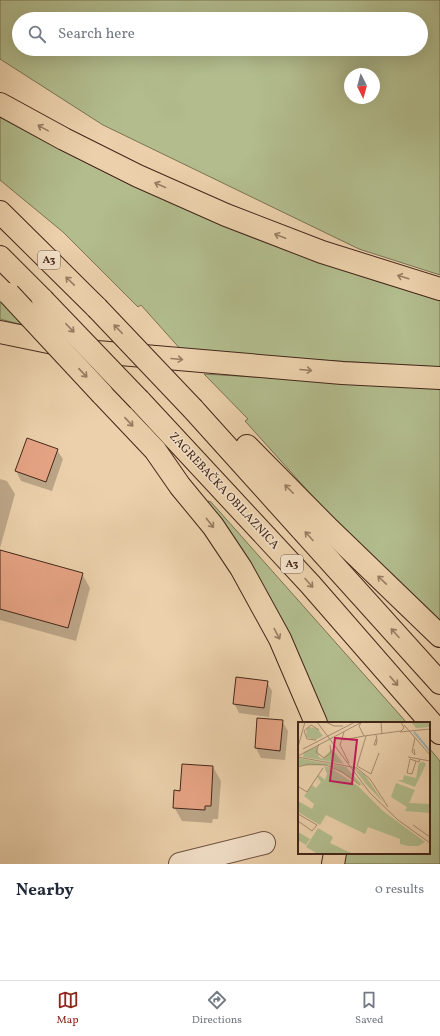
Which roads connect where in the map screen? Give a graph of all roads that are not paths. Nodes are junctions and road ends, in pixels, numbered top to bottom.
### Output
1 (0, 104) edge
2 (0, 212) edge
3 (0, 257) edge
4 (0, 272) edge
5 (440, 289) edge
6 (0, 332) edge
7 (440, 378) edge
8 (193, 408) junction
9 (440, 636) edge
10 (440, 683) edge
11 (316, 722) edge
12 (440, 733) edge
13 (264, 843) dead end
14 (335, 854) edge
15 (180, 864) edge
16 (333, 864) edge

5 -> 1 highway
8 -> 2 highway, A3, bridge
3 -> 12 highway, ZAGREBAČKA OBILAZNICA / A3, bridge
4 -> 11 highway, bridge
6 -> 7 highway
9 -> 8 highway
10 -> 8 highway, A3
13 - 15 street
14 - 16 highway

